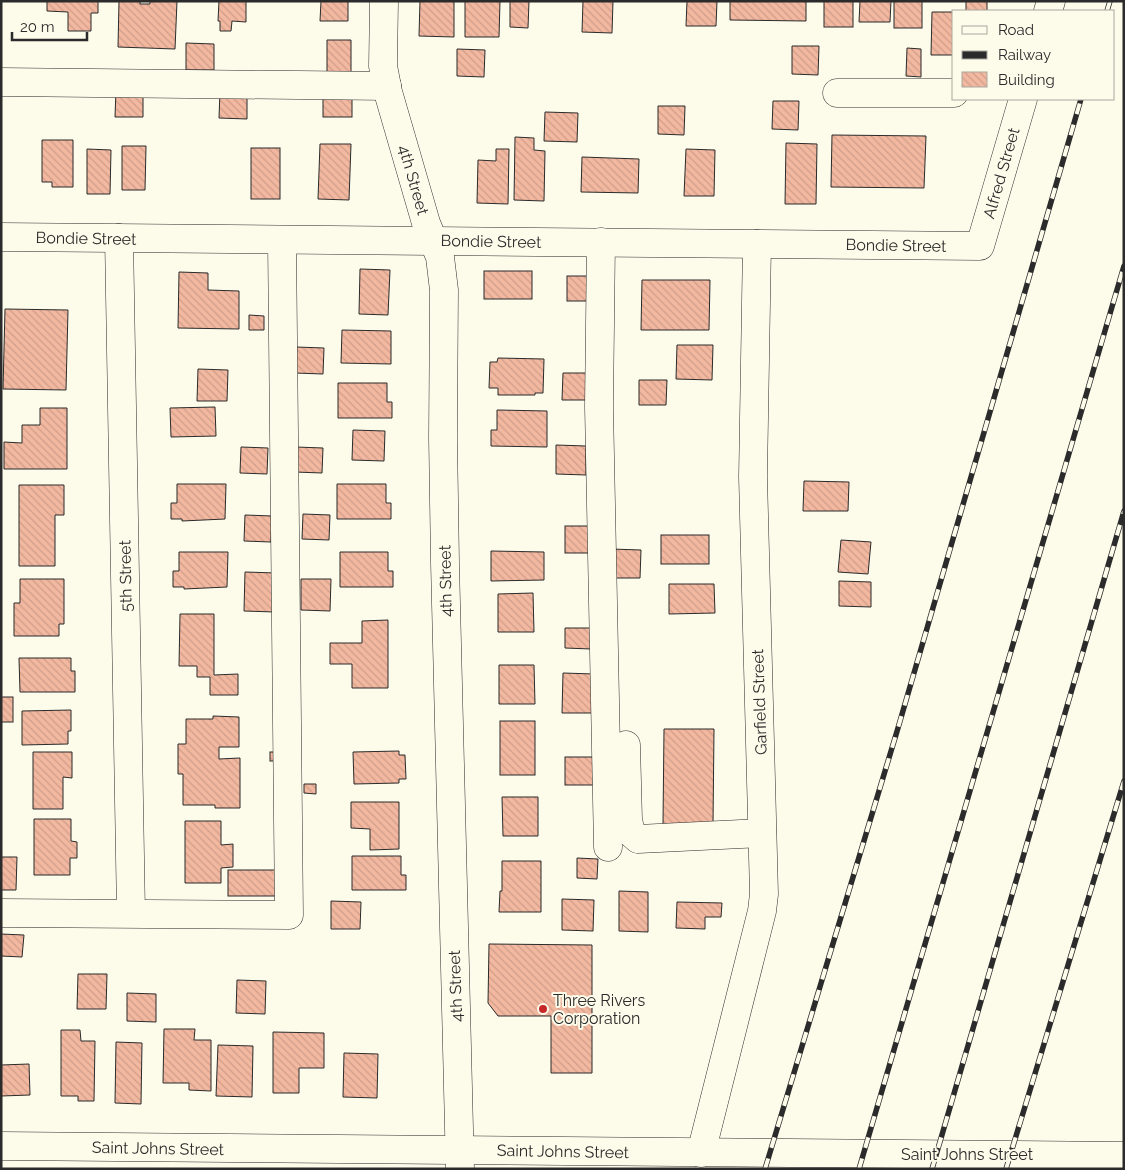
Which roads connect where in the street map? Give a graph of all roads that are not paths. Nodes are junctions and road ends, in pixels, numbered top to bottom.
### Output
1 (384, 1) edge
2 (1, 82) edge
3 (387, 86) junction
4 (952, 92) edge
5 (838, 93) dead end
6 (1023, 100) edge
7 (1, 237) edge
8 (119, 238) junction
9 (433, 240) junction
10 (282, 241) junction
11 (601, 242) junction
12 (757, 244) junction
13 (980, 246) joint
14 (626, 745) dead end
15 (762, 832) junction
16 (608, 847) dead end
17 (1, 913) edge
18 (130, 913) junction
19 (1, 1146) edge
20 (701, 1152) junction
21 (1124, 1156) edge
22 (156, 1158) edge
23 (460, 1160) edge

1 - 3 street, 4th Street
2 - 3 street
3 - 9 street, 4th Street
4 - 5 street
6 - 13 street, Alfred Street
7 - 8 street, Bondie Street
8 - 10 street, Bondie Street
8 - 18 street, 5th Street
9 - 10 street, Bondie Street
9 - 11 street, Bondie Street
9 - 23 street, 4th Street
10 - 18 street
11 - 12 street, Bondie Street
11 - 16 street
12 - 13 street, Bondie Street
12 - 15 street, Garfield Street
14 - 15 street
15 - 20 street, Garfield Street
17 - 18 street
19 - 22 street, Saint Johns Street
20 - 21 street, Saint Johns Street
20 - 23 street, Saint Johns Street
22 - 23 street, Saint Johns Street

